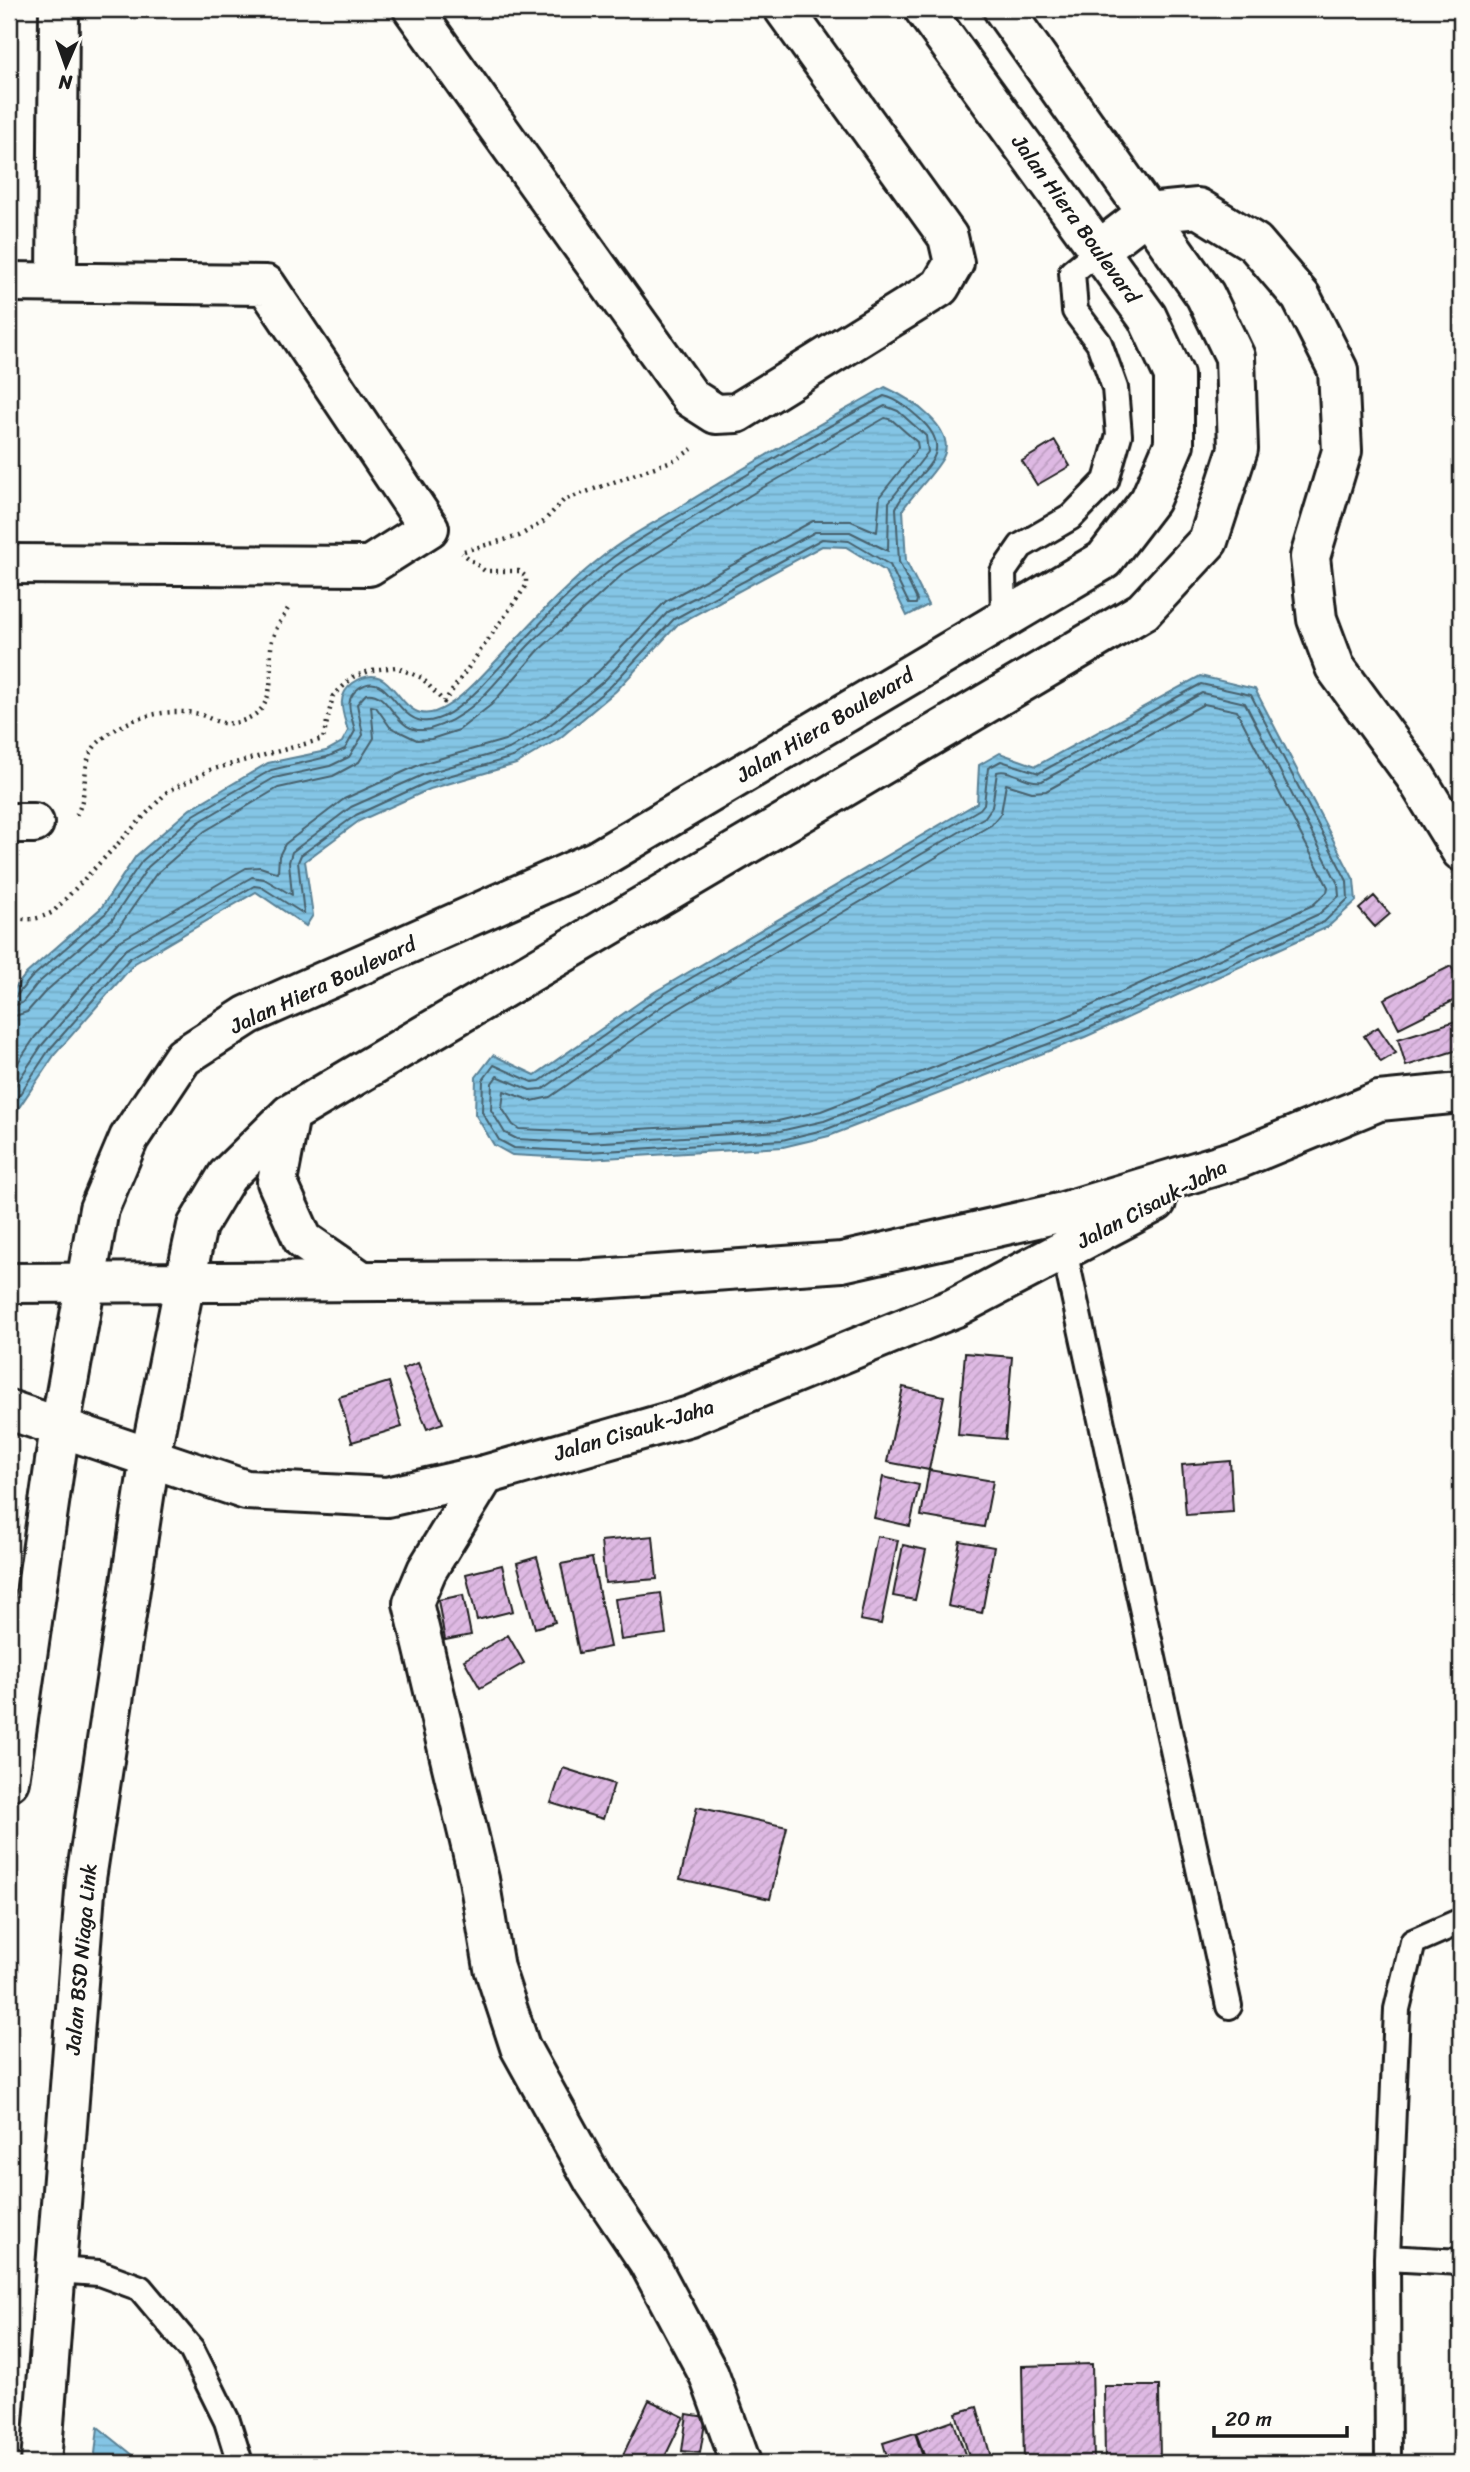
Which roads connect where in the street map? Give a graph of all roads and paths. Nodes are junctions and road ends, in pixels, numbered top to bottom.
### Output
1 (59, 9) edge
2 (413, 9) edge
3 (785, 9) edge
4 (924, 9) edge
5 (1003, 9) edge
6 (1147, 213) junction
7 (1099, 250) junction
8 (9, 282) edge
9 (57, 282) junction
10 (716, 414) junction
11 (9, 564) edge
12 (317, 566) junction
13 (1004, 619) junction
14 (21, 823) edge
15 (1461, 850) edge
16 (9, 915) edge
17 (1461, 1093) edge
18 (290, 1114) junction
19 (1238, 1158) junction
20 (1064, 1250) junction
21 (185, 1281) junction
22 (362, 1281) junction
23 (86, 1282) junction
24 (9, 1283) edge
25 (9, 1410) edge
26 (60, 1427) junction
27 (150, 1457) junction
28 (485, 1475) junction
29 (9, 1780) edge
30 (1461, 1921) edge
31 (1229, 2006) dead end
32 (1387, 2258) junction
33 (1461, 2262) edge
34 (55, 2270) junction
35 (41, 2463) edge
36 (240, 2463) edge
37 (741, 2463) edge
38 (1388, 2463) edge

1 - 9 street
2 - 10 street
3 - 10 street
4 - 7 street, Jalan Hiera Boulevard
5 - 6 street
6 - 7 street
6 - 15 street
6 - 18 street
7 - 13 lane
7 - 13 street, Jalan Hiera Boulevard
8 - 9 street
9 - 12 street
10 - 16 path
11 - 12 street
12 - 14 path
13 - 23 street, Jalan Hiera Boulevard
17 - 19 street
18 - 21 street
18 - 22 street
19 - 20 street, Jalan Cisauk-Jaha
19 - 22 street, Jalan Cisauk-Jaha
20 - 28 street, Jalan Cisauk-Jaha
20 - 31 lane
21 - 22 street, Jalan Cisauk-Jaha
21 - 23 street, Jalan Cisauk-Jaha
21 - 27 street, Jalan BSD Niaga Link
23 - 24 street, Jalan Cisauk-Jaha
23 - 26 street, Jalan Hiera Boulevard
25 - 26 street, Jalan Cisauk-Jaha
26 - 27 street, Jalan Cisauk-Jaha
26 - 29 street
27 - 28 street, Jalan Cisauk-Jaha
27 - 34 street, Jalan BSD Niaga Link
28 - 37 street
30 - 32 lane
32 - 33 lane
32 - 38 lane
34 - 35 street, Jalan BSD Niaga Link
34 - 36 lane

